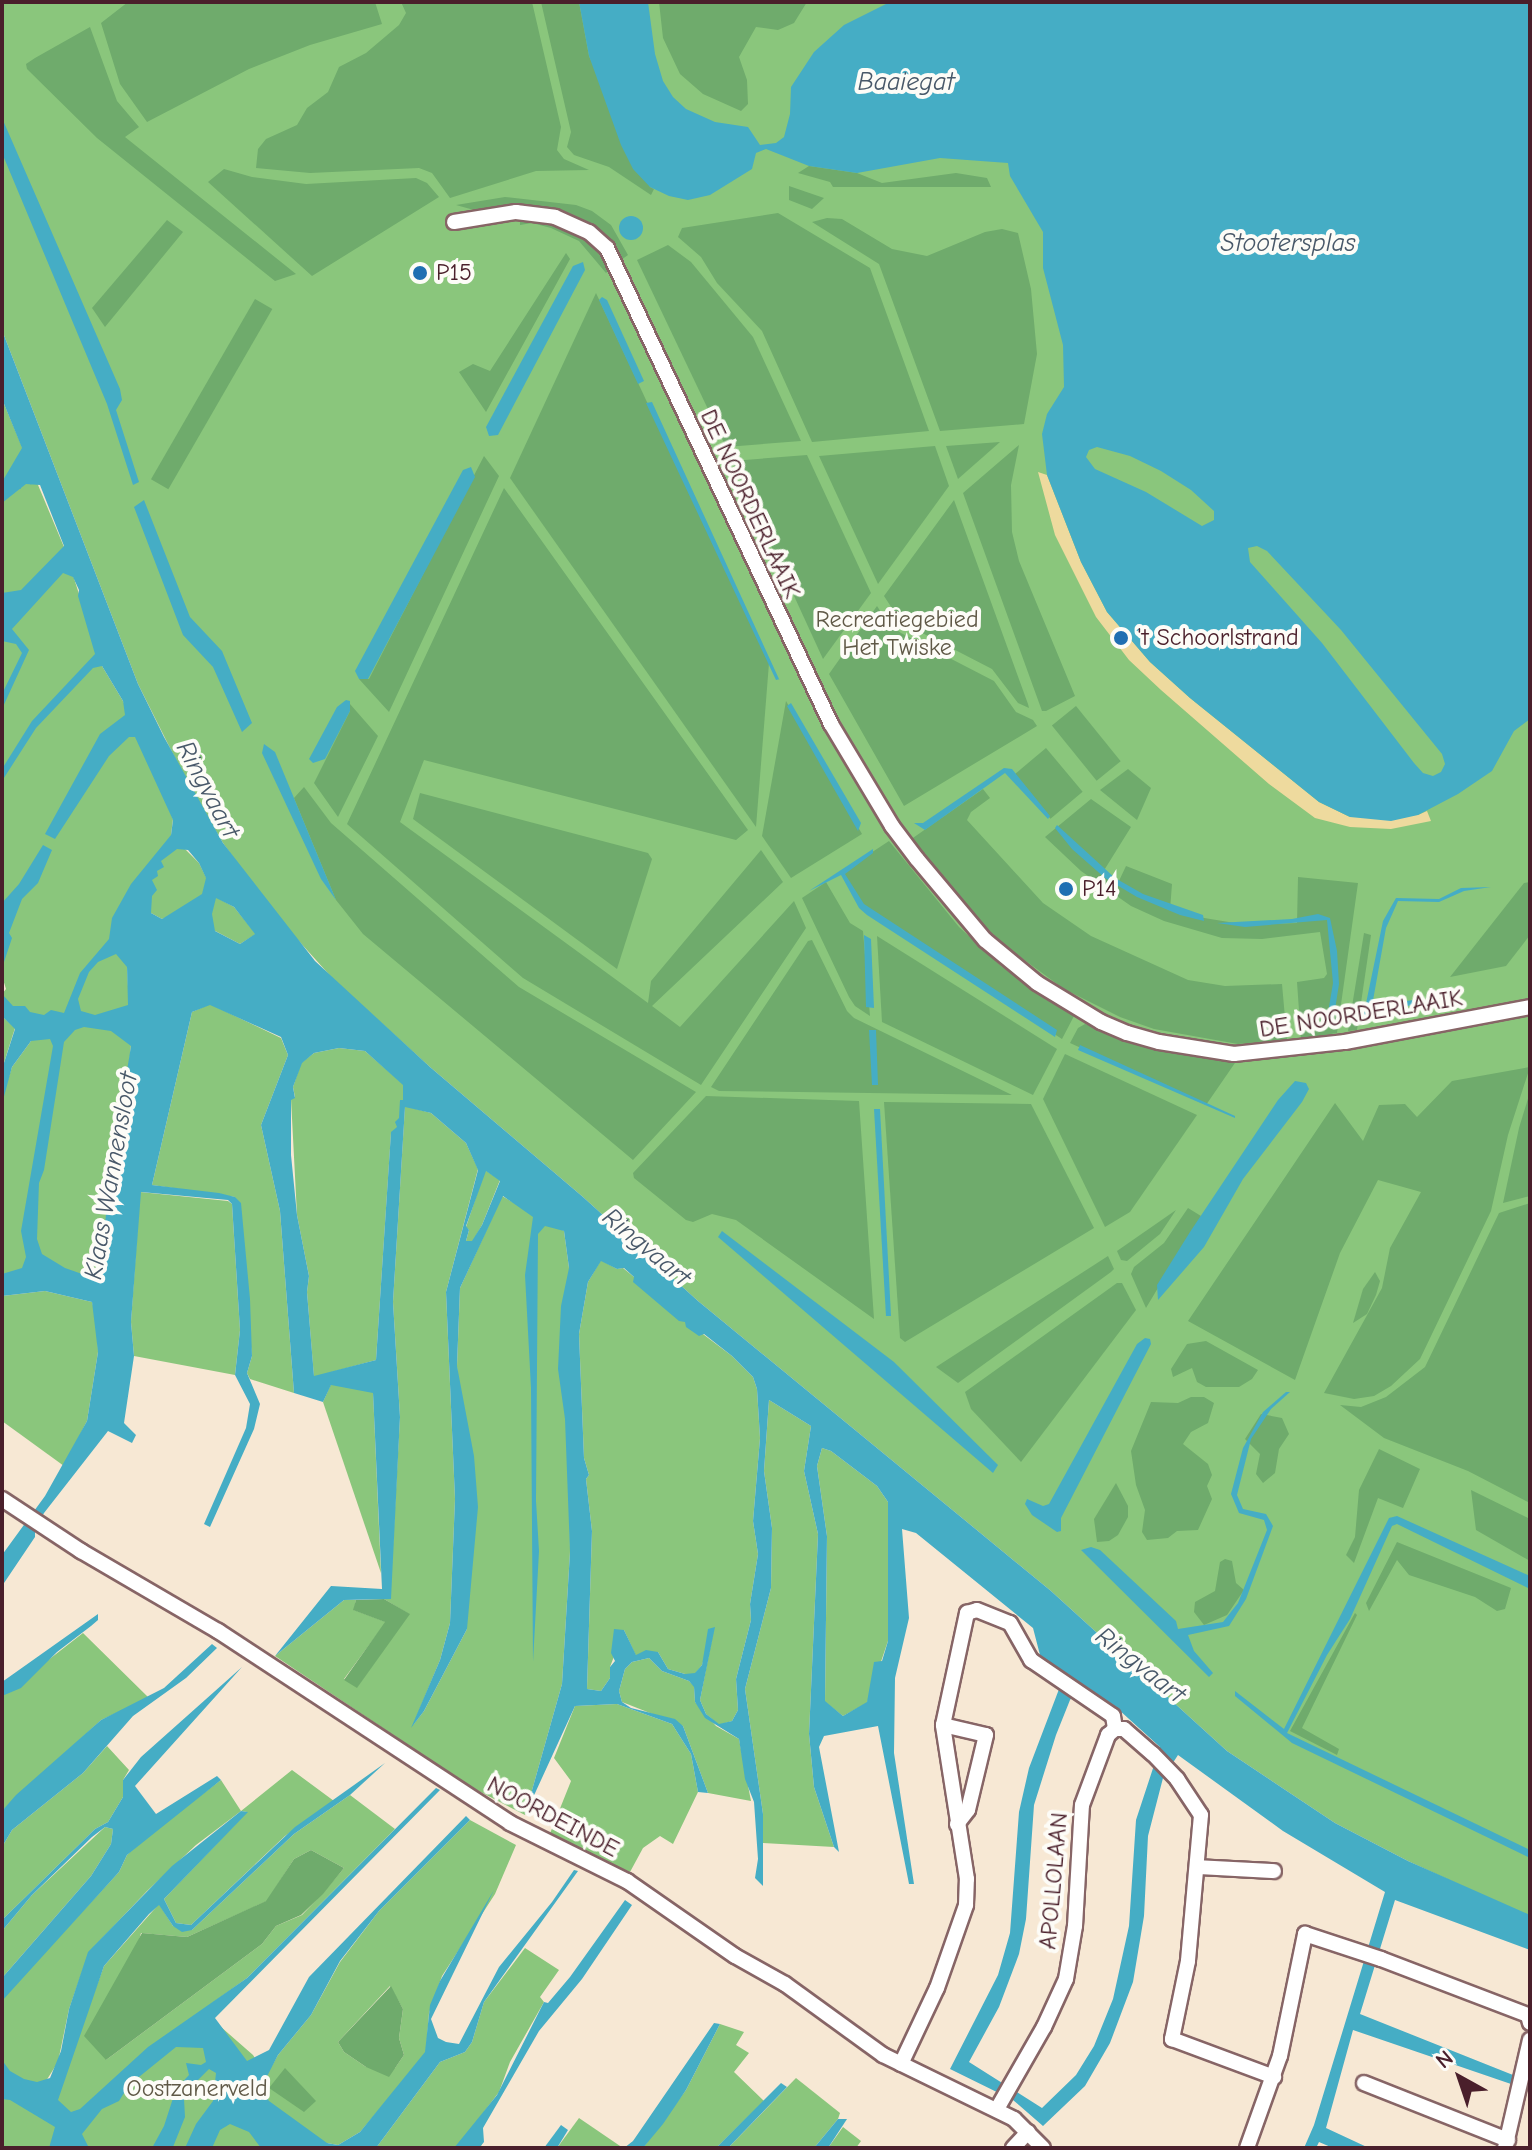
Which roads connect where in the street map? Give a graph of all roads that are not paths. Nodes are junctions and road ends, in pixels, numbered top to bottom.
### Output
1 (454, 222) dead end
2 (1530, 1007) edge
3 (2, 1499) edge
4 (943, 1725) junction
5 (1115, 1729) junction
6 (957, 1824) junction
7 (1197, 1867) junction
8 (1274, 1871) dead end
9 (1530, 2023) edge
10 (1530, 2040) edge
11 (901, 2064) junction
12 (1274, 2077) junction
13 (1364, 2083) dead end
14 (1004, 2098) junction
15 (1028, 2132) junction
16 (1506, 2144) edge
17 (1013, 2148) edge
18 (1043, 2148) edge
19 (1247, 2148) edge

1 - 2 street, DE NOORDERLAAIK
3 - 11 street, NOORDEINDE
4 - 5 street
4 - 6 street
4 - 6 street
5 - 7 street
5 - 14 street, APOLLOLAAN
6 - 11 street
7 - 8 street
7 - 12 street
9 - 12 street
10 - 16 street
11 - 14 street, NOORDEINDE
12 - 19 street
13 - 16 street
14 - 15 street, NOORDEINDE
15 - 17 street
15 - 18 street, NOORDEINDE

